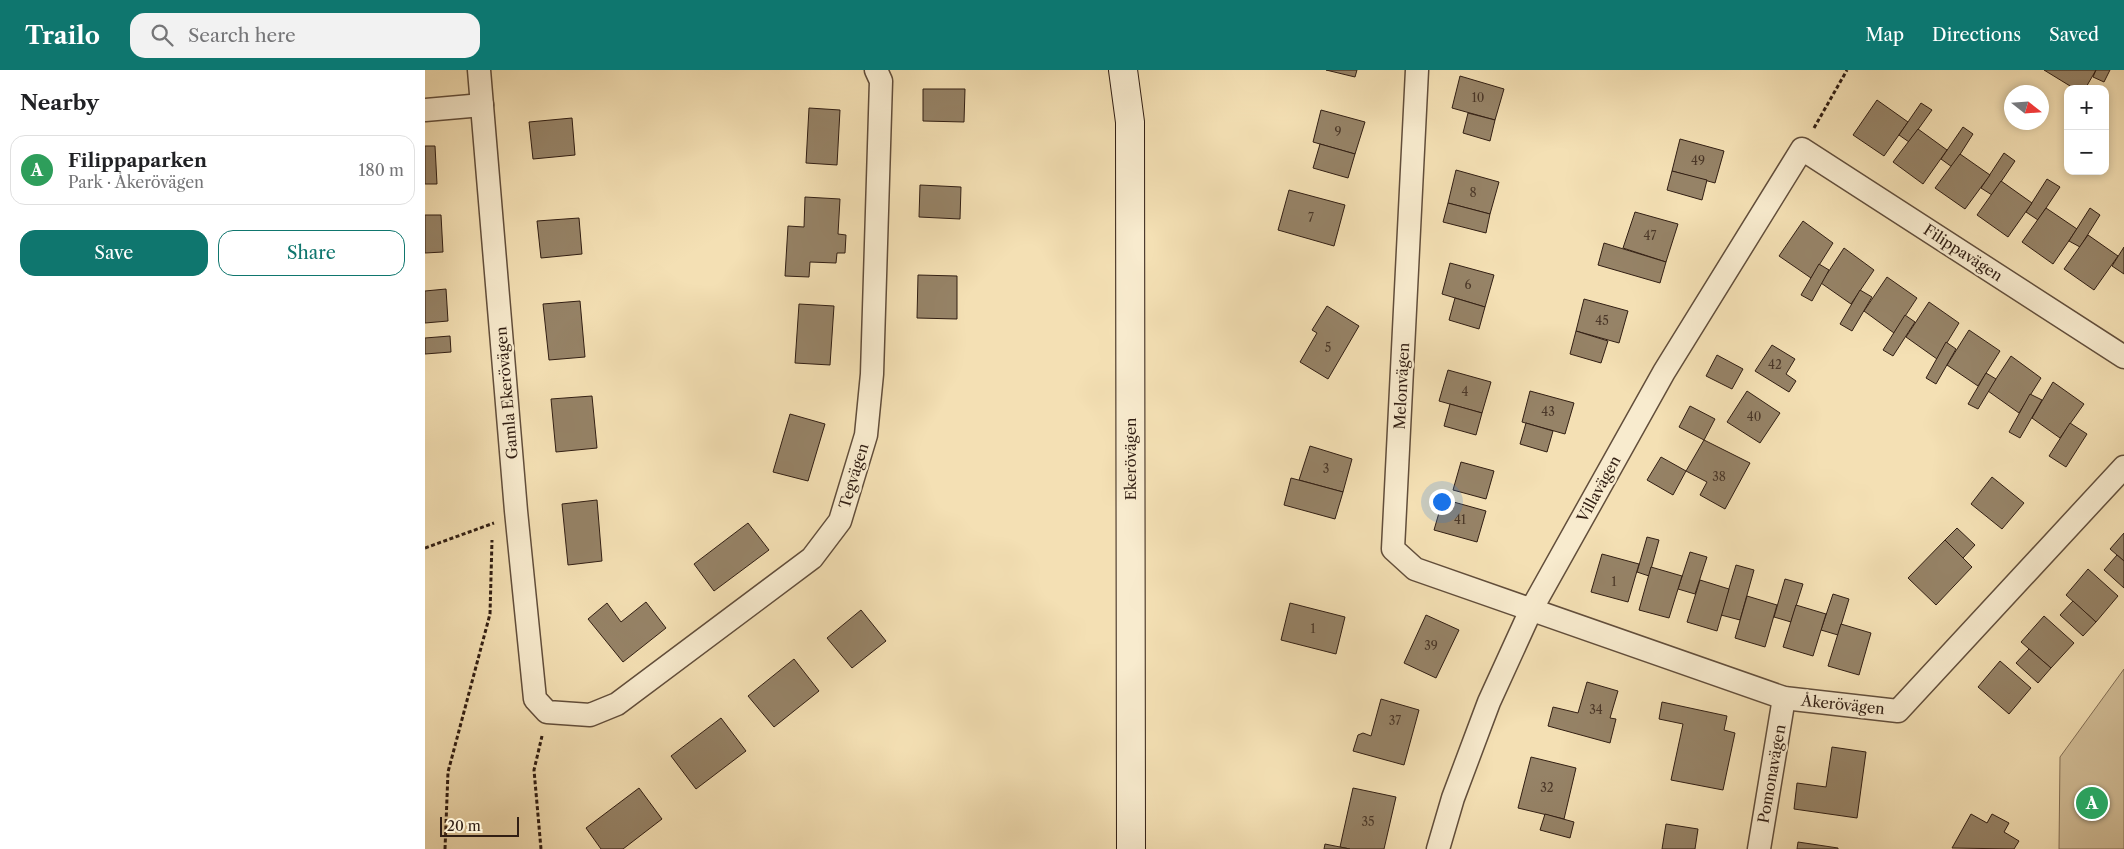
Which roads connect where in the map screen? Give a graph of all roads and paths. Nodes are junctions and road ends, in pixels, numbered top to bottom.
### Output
1 (479, 70) edge
2 (876, 70) edge
3 (1123, 70) edge
4 (1417, 70) edge
5 (1847, 70) edge
6 (482, 105) junction
7 (425, 110) edge
8 (1802, 148) junction
9 (2124, 356) edge
10 (2124, 467) edge
11 (516, 511) junction
12 (492, 514) dead end
13 (493, 523) junction
14 (425, 548) edge
15 (1531, 610) junction
16 (1785, 698) junction
17 (547, 712) junction
18 (445, 849) edge
19 (541, 849) edge
20 (1131, 849) edge
21 (1439, 849) edge
22 (1759, 849) edge

1 - 6 street, Gamla Ekerövägen
2 - 17 street, Tegvägen
3 - 20 main road, Ekerövägen
4 - 15 street, Melonvägen
5 - 8 path
6 - 7 street
6 - 11 street, Gamla Ekerövägen
8 - 9 street, Filippavägen
8 - 15 street, Villavägen
10 - 16 street, Åkerövägen
11 - 13 path
11 - 17 street, Gamla Ekerövägen
12 - 13 path
13 - 14 path
13 - 18 path
15 - 16 street, Åkerövägen
15 - 21 street, Villavägen
16 - 22 street, Pomonavägen
17 - 19 path

